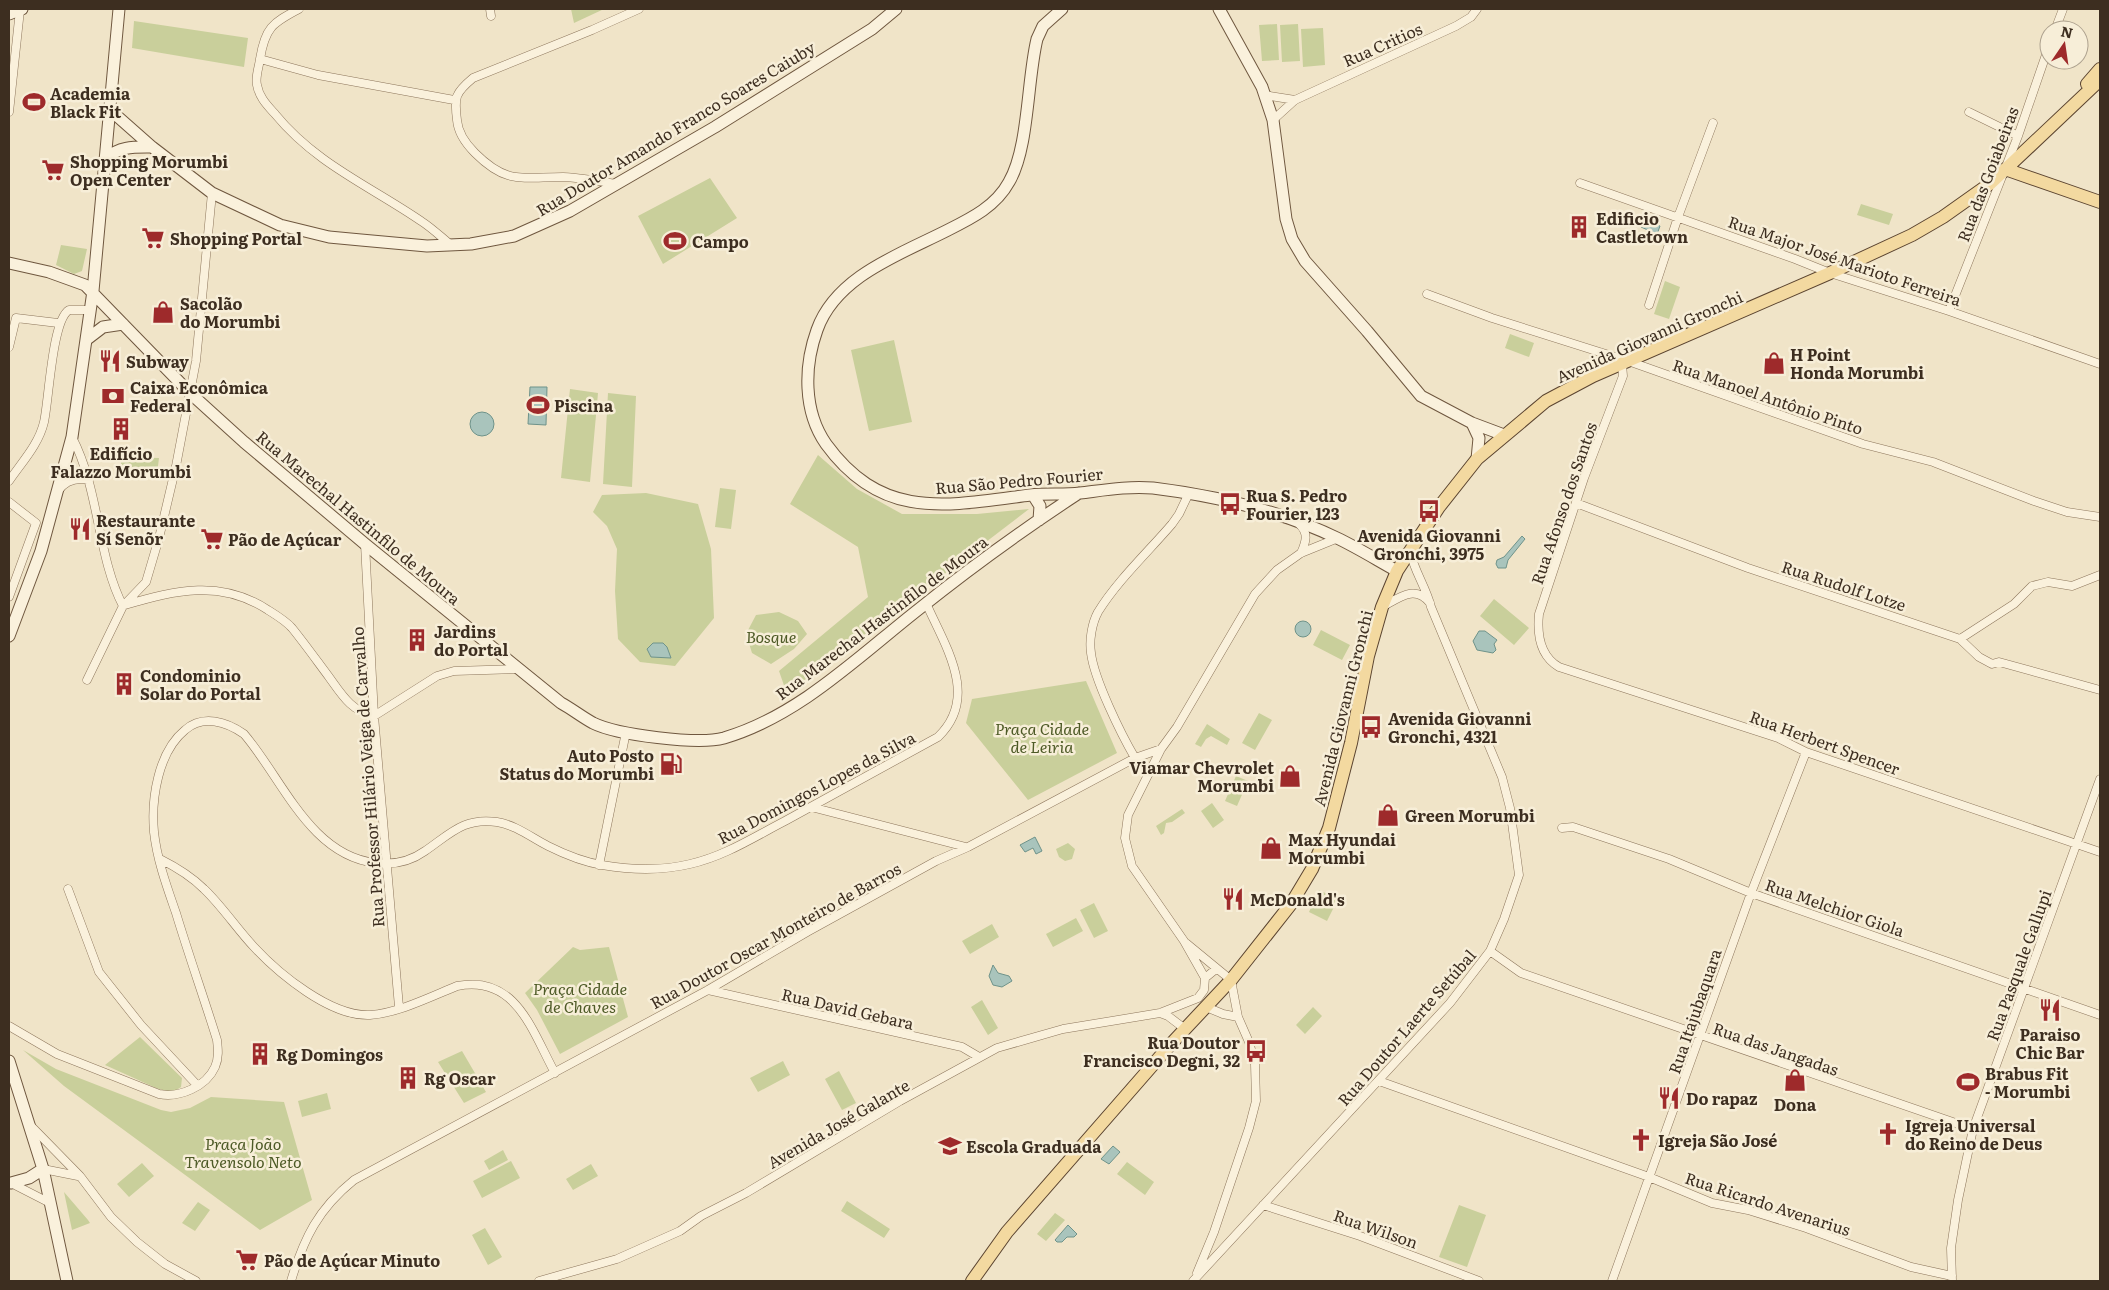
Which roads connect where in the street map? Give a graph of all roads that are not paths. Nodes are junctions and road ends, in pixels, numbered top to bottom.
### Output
1 (119, 9) edge
2 (299, 9) edge
3 (638, 9) edge
4 (896, 9) edge
5 (1062, 9) edge
6 (1219, 9) edge
7 (1477, 9) edge
8 (21, 10) edge
9 (9, 14) edge
10 (1051, 14) edge
11 (260, 59) junction
12 (2100, 69) edge
13 (2041, 70) edge
14 (2100, 80) edge
15 (2084, 94) junction
16 (1264, 95) junction
17 (454, 100) junction
18 (1295, 100) junction
19 (108, 109) junction
20 (9, 112) edge
21 (1969, 112) dead end
22 (1273, 120) junction
23 (1714, 123) dead end
24 (2018, 136) junction
25 (152, 148) junction
26 (106, 158) junction
27 (2005, 169) junction
28 (1580, 183) dead end
29 (616, 184) junction
30 (212, 193) junction
31 (2100, 202) edge
32 (1678, 218) junction
33 (451, 244) junction
34 (9, 263) edge
35 (96, 268) junction
36 (1830, 274) junction
37 (93, 292) junction
38 (1427, 294) dead end
39 (1649, 305) dead end
40 (107, 307) junction
41 (90, 310) junction
42 (1949, 311) junction
43 (58, 324) junction
44 (124, 324) junction
45 (86, 340) junction
46 (9, 348) edge
47 (1625, 363) junction
48 (2100, 364) edge
49 (190, 394) junction
50 (1472, 424) junction
51 (1504, 435) junction
52 (72, 437) junction
53 (1477, 460) junction
54 (89, 480) junction
55 (9, 481) edge
56 (57, 493) junction
57 (1078, 493) junction
58 (1189, 493) junction
59 (1033, 495) junction
60 (9, 502) edge
61 (1576, 503) junction
62 (2100, 518) edge
63 (1293, 519) junction
64 (1039, 520) junction
65 (1338, 538) junction
66 (365, 544) junction
67 (1410, 551) junction
68 (1301, 553) junction
69 (1397, 570) junction
70 (2100, 575) edge
71 (9, 597) edge
72 (926, 603) junction
73 (1431, 605) junction
74 (123, 606) junction
75 (1382, 607) junction
76 (9, 636) edge
77 (1960, 639) junction
78 (1544, 652) joint
79 (517, 669) junction
80 (87, 680) dead end
81 (2100, 690) edge
82 (374, 716) junction
83 (626, 732) junction
84 (1161, 748) junction
85 (1806, 752) junction
86 (1135, 758) junction
87 (2100, 779) edge
88 (811, 807) junction
89 (1562, 828) dead end
90 (2077, 844) junction
91 (968, 847) junction
92 (2100, 852) edge
93 (160, 859) junction
94 (386, 864) junction
95 (599, 864) junction
96 (68, 889) dead end
97 (1751, 893) junction
98 (1184, 942) junction
99 (1490, 952) junction
100 (1216, 969) junction
101 (1206, 978) junction
102 (1231, 980) junction
103 (2025, 988) junction
104 (708, 990) junction
105 (1206, 1007) junction
106 (399, 1008) junction
107 (1160, 1013) junction
108 (2100, 1015) edge
109 (1238, 1017) junction
110 (9, 1026) edge
111 (1185, 1029) junction
112 (1700, 1036) junction
113 (979, 1057) junction
114 (9, 1062) edge
115 (555, 1073) junction
116 (1378, 1082) junction
117 (197, 1085) junction
118 (28, 1123) junction
119 (1973, 1129) junction
120 (43, 1169) junction
121 (80, 1176) junction
122 (1649, 1177) junction
123 (10, 1183) edge
124 (50, 1203) junction
125 (1263, 1205) junction
126 (1457, 1272) junction
127 (1952, 1279) edge
128 (67, 1281) edge
129 (196, 1281) edge
130 (291, 1281) edge
131 (540, 1281) edge
132 (972, 1281) edge
133 (1194, 1281) edge
134 (1452, 1281) edge
135 (1479, 1281) edge
136 (1612, 1281) edge

1 - 19 street
2 - 11 street
3 - 17 street
4 - 29 street, Rua Doutor Amando Franco Soares Caiuby
5 - 10 street, Rua São Pedro Fourier
6 - 16 street
7 - 18 street, Rua Critios
8 - 9 street
8 - 20 street
10 - 59 street, Rua São Pedro Fourier
11 - 17 street
11 - 33 street
12 - 15 main road, Avenida Giovanni Gronchi
13 - 24 street, Rua das Goiabeiras
14 - 15 main road, Avenida Giovanni Gronchi
15 - 27 main road, Avenida Giovanni Gronchi
16 - 18 street
16 - 22 street
17 - 29 street
18 - 22 street, Rua Critios
19 - 25 street, Rua Doutor Amando Franco Soares Caiuby
19 - 26 street
21 - 24 street
22 - 50 street
23 - 32 street
24 - 27 street, Rua das Goiabeiras
25 - 26 street
25 - 30 street, Rua Doutor Amando Franco Soares Caiuby
26 - 35 street
27 - 31 main road
27 - 36 main road, Avenida Giovanni Gronchi
27 - 42 street, Rua das Goiabeiras
28 - 32 street, Rua Major José Marioto Ferreira
29 - 33 street, Rua Doutor Amando Franco Soares Caiuby
30 - 33 street, Rua Doutor Amando Franco Soares Caiuby
30 - 49 street
32 - 36 street, Rua Major José Marioto Ferreira
32 - 39 street
34 - 37 street, Rua Marechal Hastinfilo de Moura
35 - 37 street
35 - 40 street
36 - 42 street, Rua Major José Marioto Ferreira
36 - 47 main road, Avenida Giovanni Gronchi
37 - 40 street, Rua Marechal Hastinfilo de Moura
37 - 41 street
38 - 47 street, Rua Manoel Antônio Pinto
40 - 44 street, Rua Marechal Hastinfilo de Moura
41 - 43 street
41 - 45 street
42 - 48 street, Rua Major José Marioto Ferreira
43 - 46 street
43 - 55 street
44 - 45 street
44 - 49 street, Rua Marechal Hastinfilo de Moura
45 - 52 street
47 - 51 main road, Avenida Giovanni Gronchi
47 - 61 street, Rua Afonso dos Santos
47 - 62 street, Rua Manoel Antônio Pinto
49 - 66 street, Rua Marechal Hastinfilo de Moura
49 - 74 street
50 - 51 street
50 - 53 street
51 - 53 main road, Avenida Giovanni Gronchi
52 - 54 street
52 - 56 street
53 - 67 main road, Avenida Giovanni Gronchi
54 - 56 street
54 - 74 street
56 - 76 street
57 - 58 street, Rua São Pedro Fourier
57 - 59 street, Rua São Pedro Fourier
57 - 64 street, Rua Marechal Hastinfilo de Moura
58 - 63 street, Rua São Pedro Fourier
58 - 86 street
59 - 64 street
60 - 71 street
61 - 77 street, Rua Rudolf Lotze
61 - 78 street, Rua Afonso dos Santos
63 - 65 street, Rua São Pedro Fourier
63 - 68 street
64 - 72 street, Rua Marechal Hastinfilo de Moura
65 - 68 street
65 - 69 street, Rua São Pedro Fourier
66 - 79 street, Rua Marechal Hastinfilo de Moura
66 - 82 street, Rua Professor Hilário Veiga de Carvalho
67 - 69 main road, Avenida Giovanni Gronchi
67 - 73 street, Rua Doutor Laerte Setúbal
68 - 84 street
69 - 75 main road, Avenida Giovanni Gronchi
70 - 77 street
72 - 83 street, Rua Marechal Hastinfilo de Moura
72 - 88 street, Rua Domingos Lopes da Silva
73 - 75 street
73 - 99 street, Rua Doutor Laerte Setúbal
74 - 80 street
74 - 82 street
75 - 102 main road, Avenida Giovanni Gronchi
77 - 81 street, Rua Rudolf Lotze
78 - 85 street, Rua Herbert Spencer
79 - 82 street
79 - 83 street, Rua Marechal Hastinfilo de Moura
82 - 94 street, Rua Professor Hilário Veiga de Carvalho
83 - 95 street
84 - 86 street, Rua Doutor Oscar Monteiro de Barros
84 - 98 street
85 - 90 street, Rua Herbert Spencer
85 - 97 street, Rua Itajubaquara
86 - 91 street, Rua Doutor Oscar Monteiro de Barros
87 - 90 street, Rua Pasquale Gallupi
88 - 91 street
88 - 95 street, Rua Domingos Lopes da Silva
89 - 97 street, Rua Melchior Giola
90 - 92 street, Rua Herbert Spencer
90 - 103 street, Rua Pasquale Gallupi
91 - 104 street, Rua Doutor Oscar Monteiro de Barros
93 - 94 street, Rua Domingos Lopes da Silva
93 - 106 street
93 - 117 street, Rua Domingos Lopes da Silva
94 - 95 street, Rua Domingos Lopes da Silva
94 - 106 street, Rua Professor Hilário Veiga de Carvalho
96 - 117 street
97 - 103 street, Rua Melchior Giola
97 - 112 street, Rua Itajubaquara
98 - 100 street
98 - 101 street
99 - 112 street, Rua das Jangadas
99 - 116 street, Rua Doutor Laerte Setúbal
100 - 101 street, Avenida José Galante
100 - 102 street
101 - 107 street, Avenida José Galante
102 - 105 main road, Avenida Giovanni Gronchi
102 - 109 street
103 - 108 street, Rua Melchior Giola
103 - 119 street, Rua Pasquale Gallupi
104 - 113 street, Rua David Gebara
104 - 115 street, Rua Doutor Oscar Monteiro de Barros
105 - 109 street
105 - 111 main road, Avenida Giovanni Gronchi
106 - 115 street
107 - 111 street
107 - 113 street, Avenida José Galante
109 - 133 street
110 - 117 street, Rua Domingos Lopes da Silva
111 - 132 main road, Avenida Giovanni Gronchi
112 - 119 street, Rua das Jangadas
112 - 122 street, Rua Itajubaquara
113 - 131 street, Avenida José Galante
114 - 118 street
115 - 130 street, Rua Doutor Oscar Monteiro de Barros
116 - 122 street, Rua Ricardo Avenarius
116 - 125 street, Rua Doutor Laerte Setúbal
118 - 120 street
118 - 121 street
119 - 127 street, Rua Pasquale Gallupi
120 - 121 street
120 - 123 street
120 - 124 street
121 - 129 street
122 - 127 street, Rua Ricardo Avenarius
122 - 136 street, Rua Itajubaquara
123 - 124 street
124 - 128 street
125 - 126 street, Rua Wilson
125 - 133 street, Rua Doutor Laerte Setúbal
126 - 134 street
126 - 135 street, Rua Wilson

